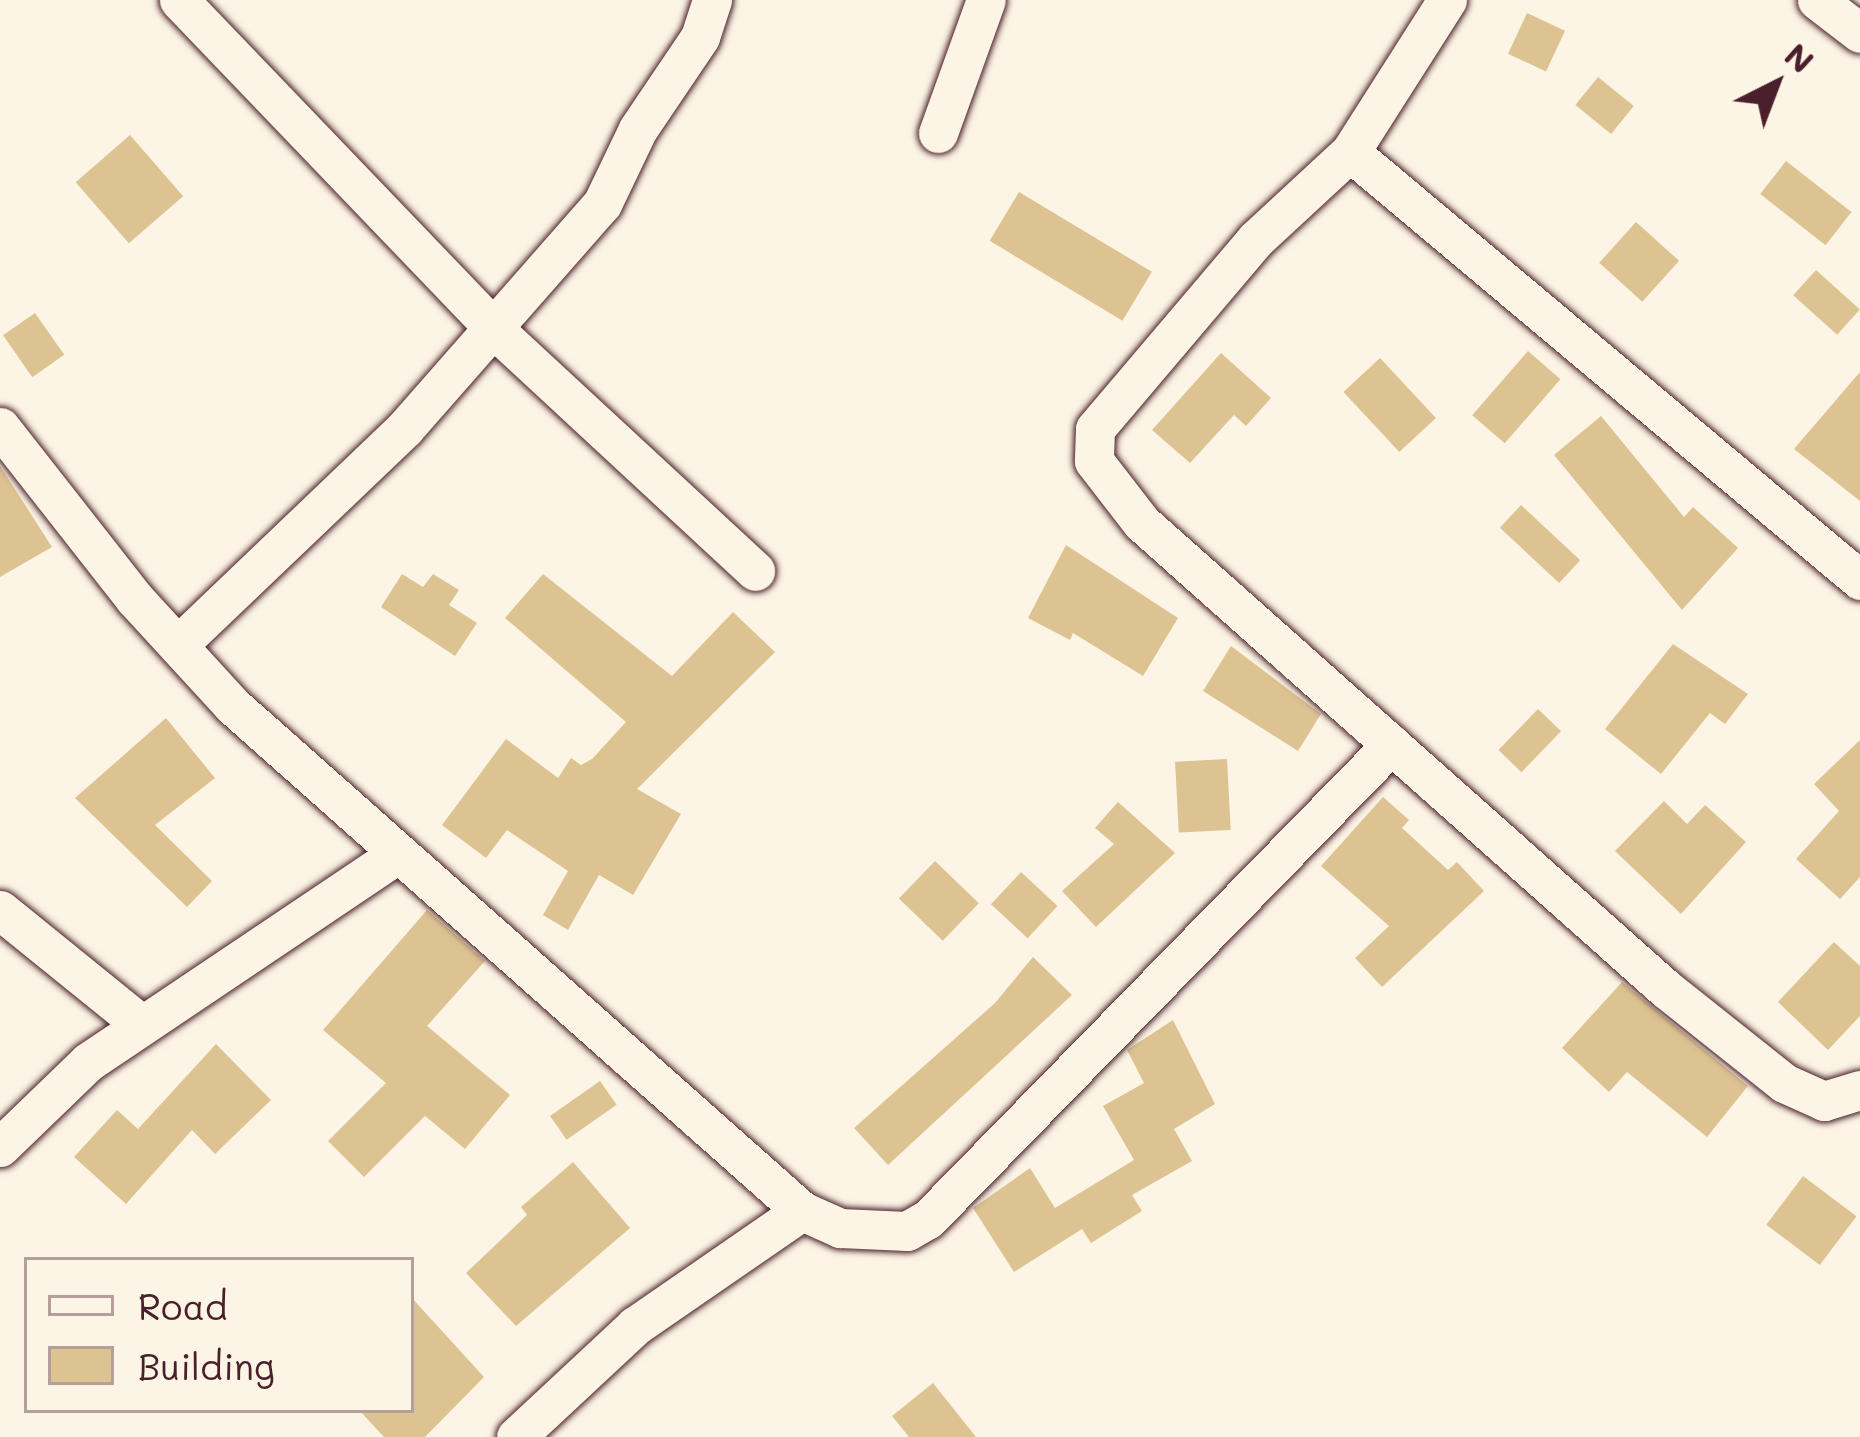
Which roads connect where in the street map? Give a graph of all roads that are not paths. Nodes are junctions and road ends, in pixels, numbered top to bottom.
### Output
1 (179, 0) edge
2 (712, 0) edge
3 (986, 0) edge
4 (1447, 0) edge
5 (1817, 0) edge
6 (1860, 33) edge
7 (938, 133) dead end
8 (1350, 152) junction
9 (494, 329) junction
10 (0, 427) edge
11 (755, 572) dead end
12 (1860, 580) edge
13 (178, 644) junction
14 (1391, 745) junction
15 (395, 856) junction
16 (0, 910) edge
17 (142, 1025) junction
18 (1860, 1090) edge
19 (0, 1147) edge
20 (802, 1211) junction
21 (516, 1437) edge

1 - 9 street
2 - 9 street
3 - 7 street
4 - 8 street
5 - 6 street
8 - 12 street
8 - 14 street
9 - 11 street
9 - 13 street
10 - 13 street
13 - 15 street
14 - 18 street
14 - 20 street
15 - 17 street
15 - 20 street
16 - 17 street
17 - 19 street
20 - 21 street

